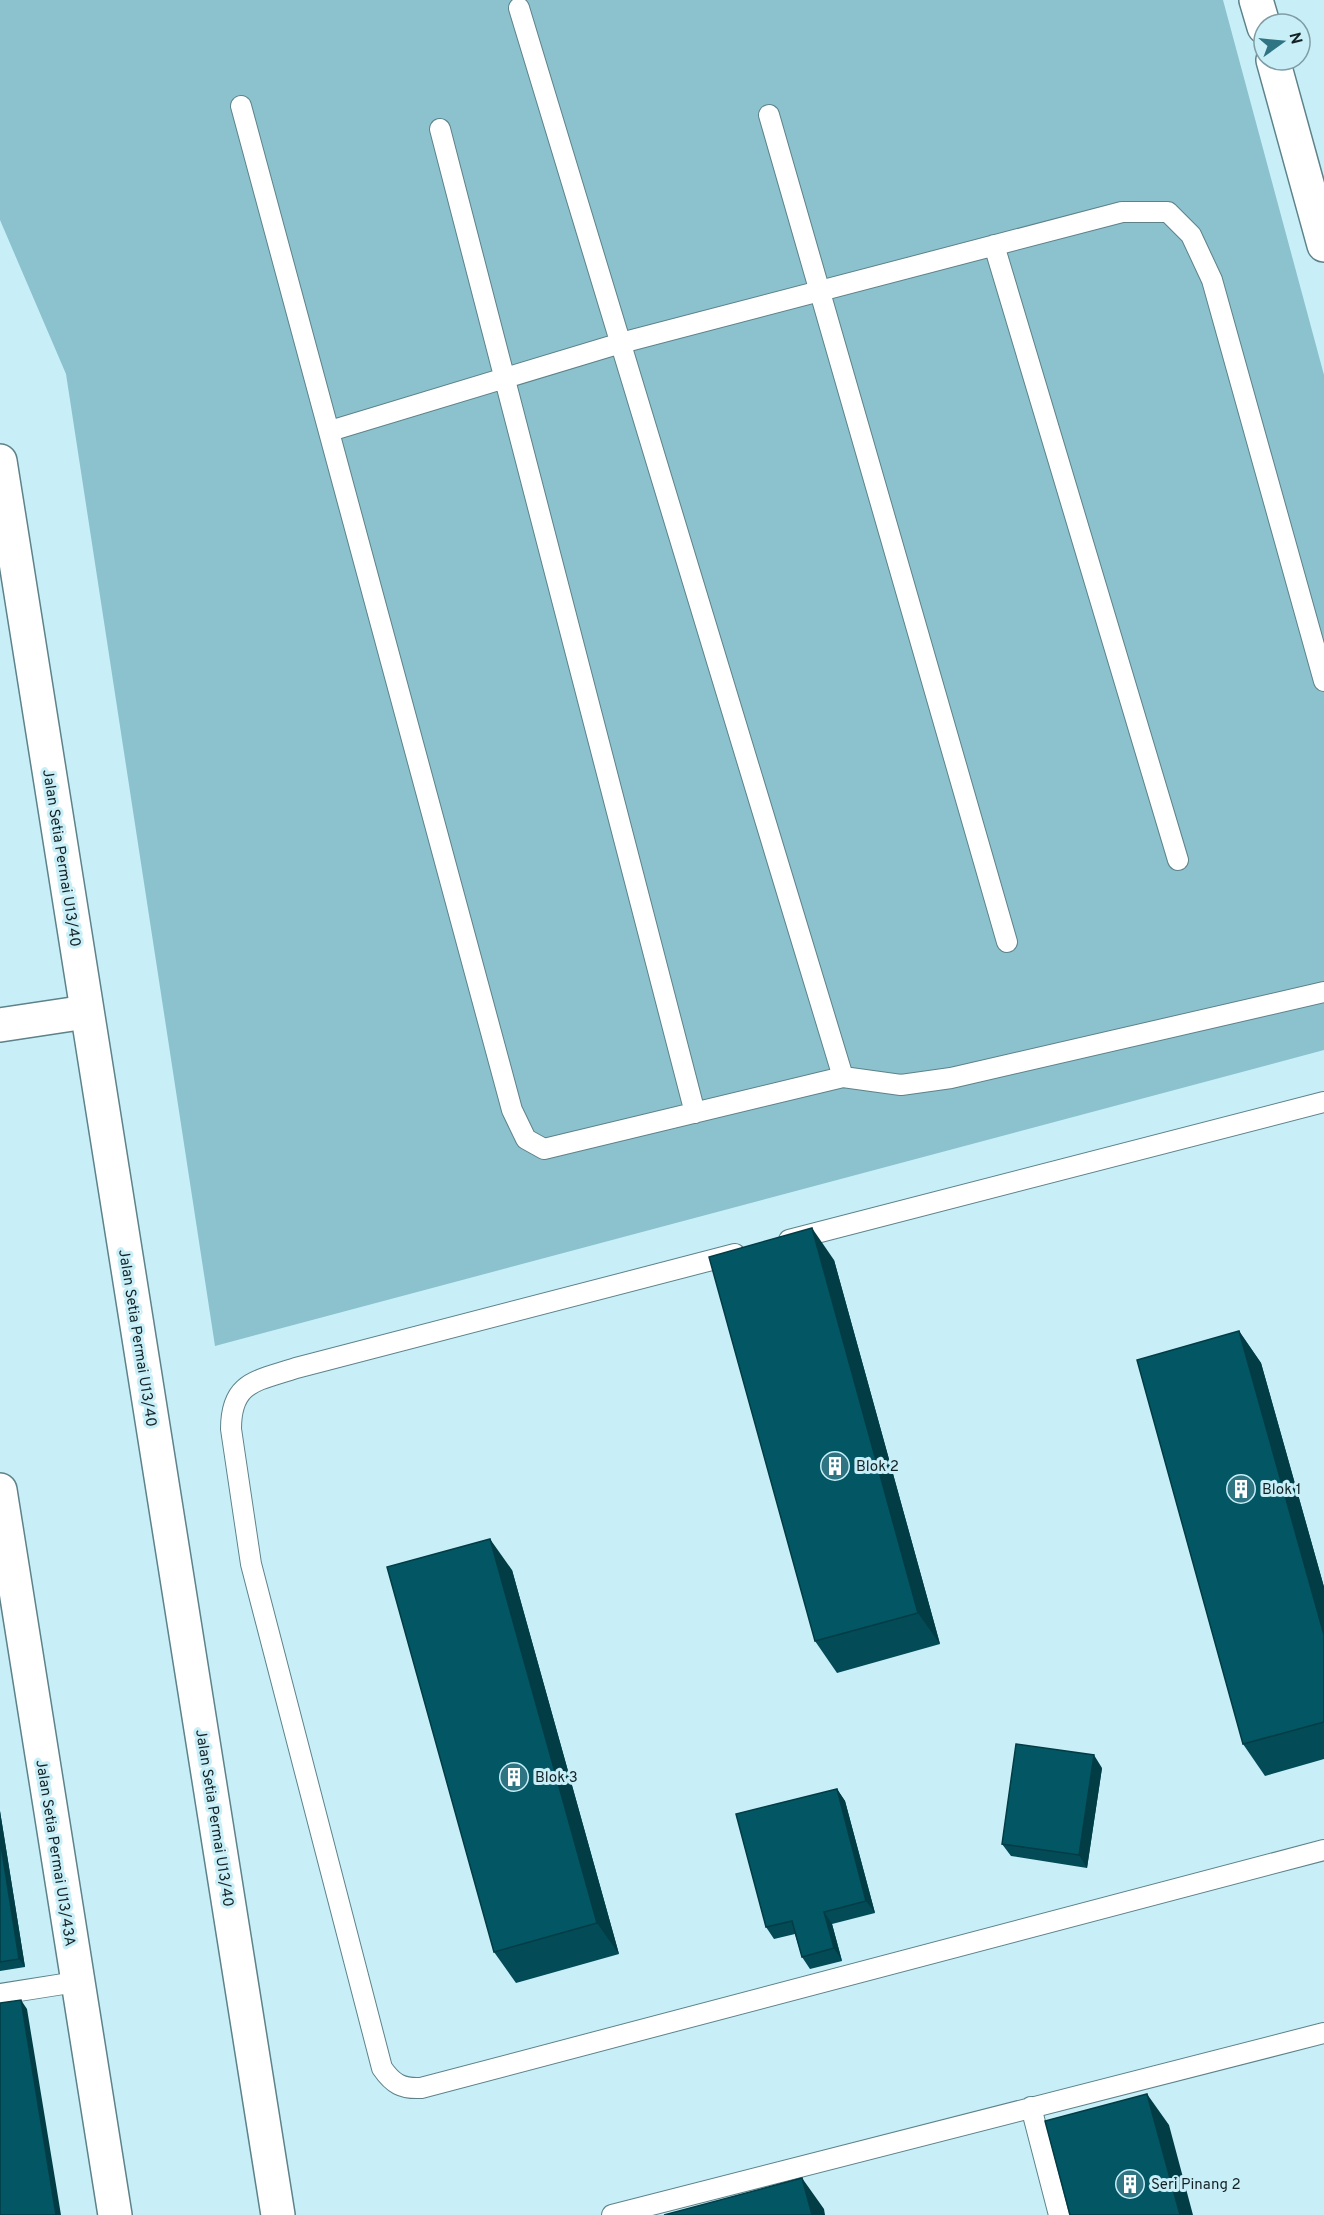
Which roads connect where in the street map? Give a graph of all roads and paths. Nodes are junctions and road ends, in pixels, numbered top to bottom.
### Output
1 (519, 8) dead end
2 (1276, 72) edge
3 (241, 106) dead end
4 (769, 115) dead end
5 (440, 129) dead end
6 (994, 245) junction
7 (1324, 245) edge
8 (819, 292) junction
9 (621, 344) junction
10 (504, 378) junction
11 (330, 431) junction
12 (0, 461) edge
13 (1324, 681) edge
14 (1178, 860) dead end
15 (1007, 942) dead end
16 (1324, 992) edge
17 (86, 1012) junction
18 (0, 1024) edge
19 (843, 1077) junction
20 (1324, 1102) edge
21 (695, 1113) junction
22 (0, 1490) edge
23 (3, 1532) edge
24 (1324, 1850) edge
25 (76, 1982) junction
26 (0, 1994) edge
27 (1324, 2033) edge
28 (1031, 2107) junction
29 (115, 2215) edge
30 (278, 2215) edge
31 (612, 2215) edge
32 (1059, 2215) edge

1 - 9 lane
2 - 7 street
3 - 11 lane
4 - 8 lane
5 - 10 lane
6 - 8 lane
6 - 13 lane
6 - 14 lane
8 - 9 lane
8 - 15 lane
9 - 10 lane
9 - 19 lane
10 - 11 lane
10 - 21 lane
11 - 21 lane
12 - 17 street, Jalan Setia Permai U13/40
16 - 19 lane
17 - 18 street
17 - 30 street, Jalan Setia Permai U13/40
19 - 21 lane
20 - 24 lane
22 - 23 street, Jalan Setia Permai U13/43A
23 - 25 street, Jalan Setia Permai U13/43A
25 - 26 lane
25 - 29 street, Jalan Setia Permai U13/43A
27 - 28 lane
28 - 31 lane
28 - 32 lane

